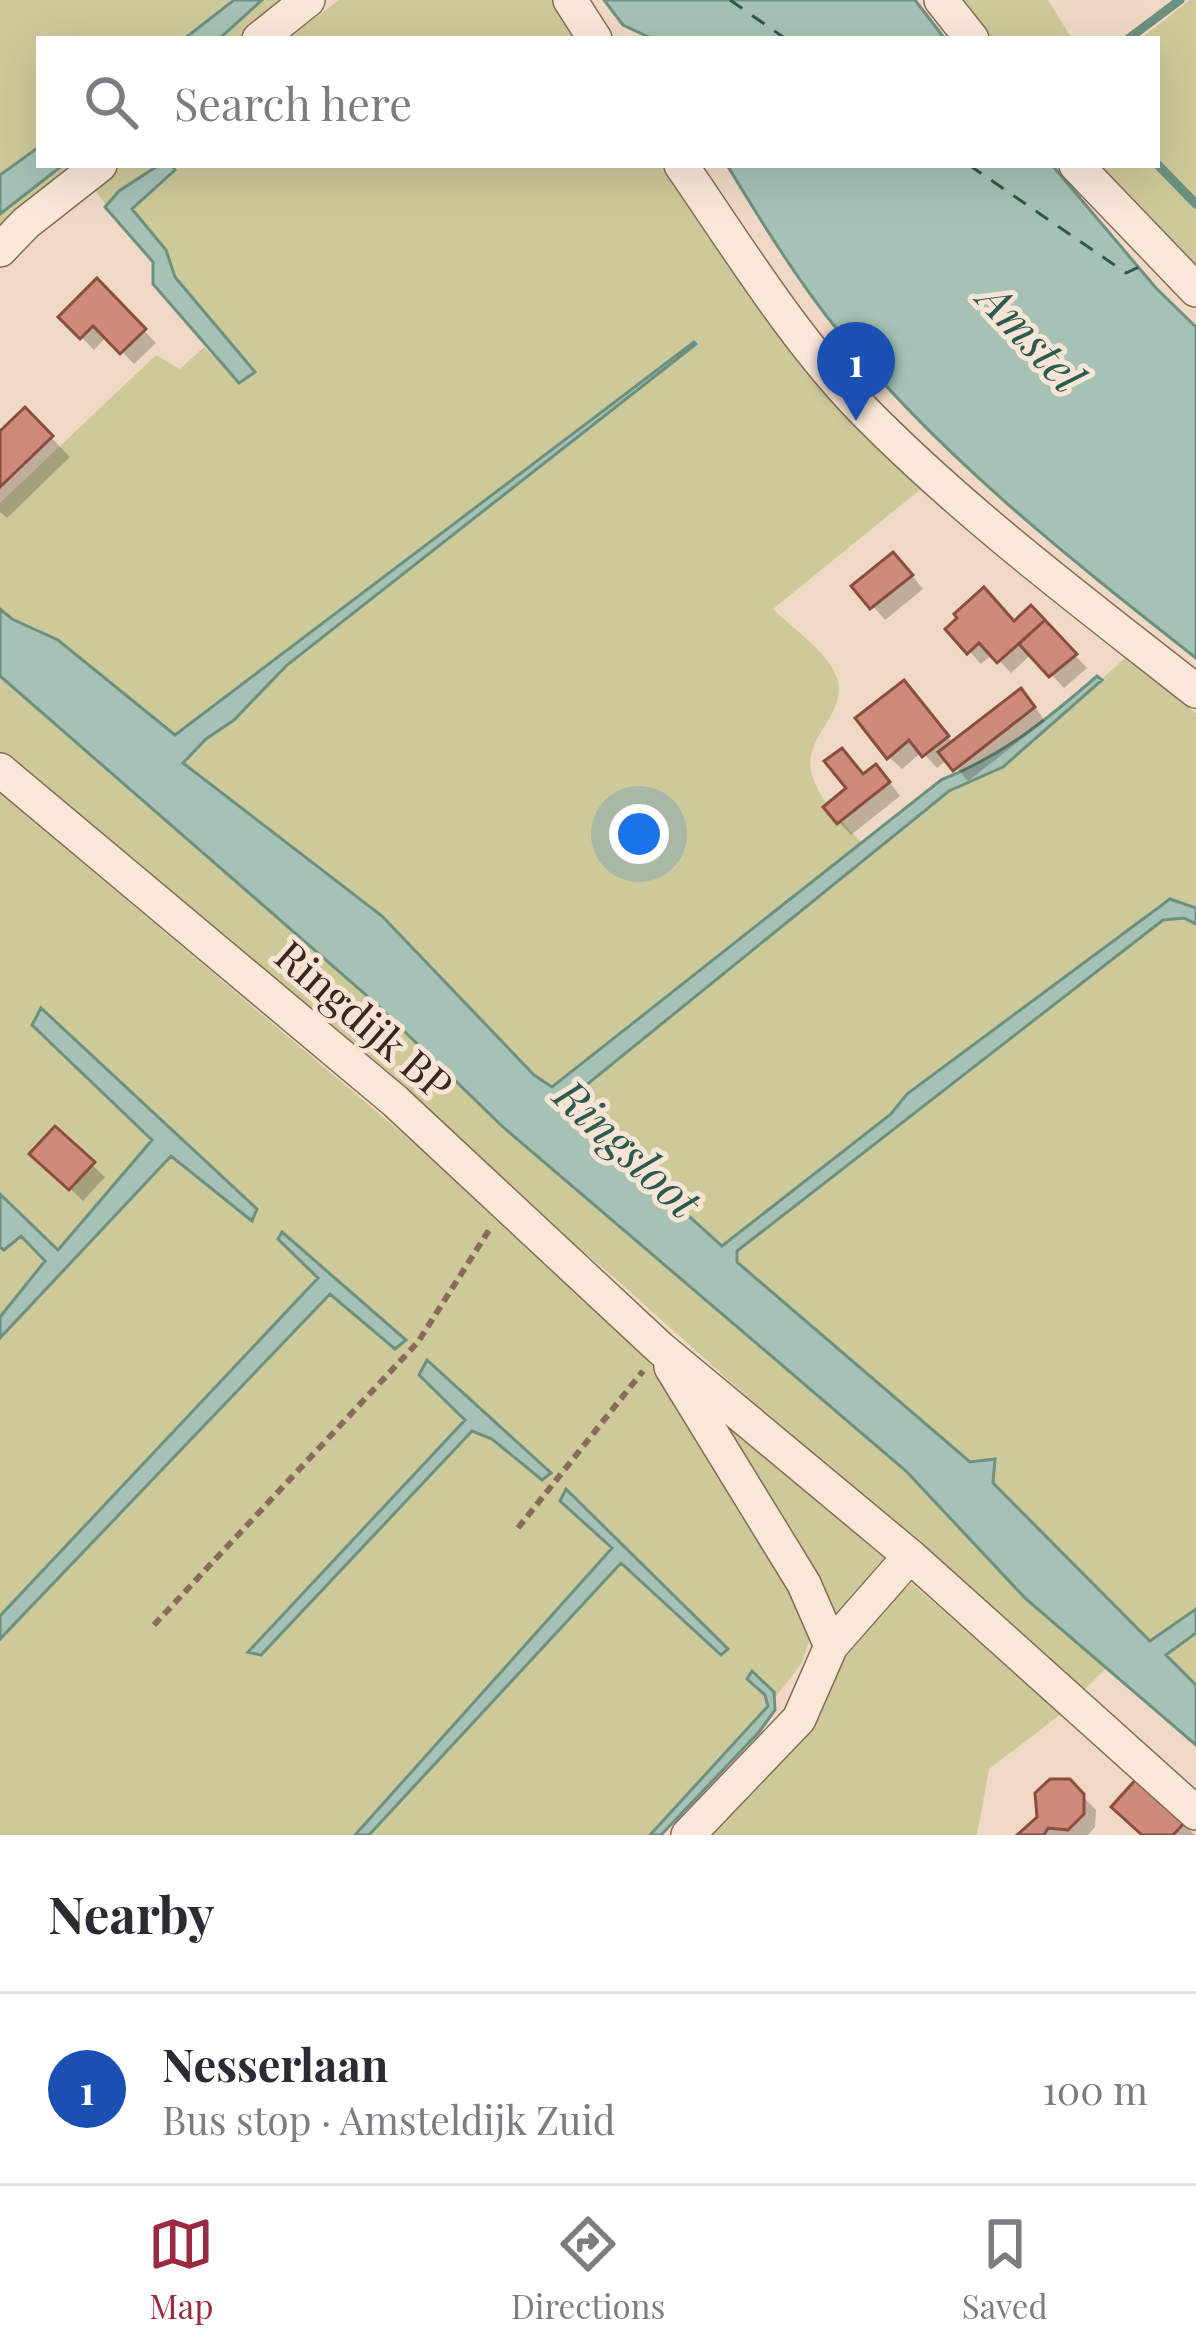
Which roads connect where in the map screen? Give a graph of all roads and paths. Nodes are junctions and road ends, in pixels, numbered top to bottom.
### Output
1 (308, 0) edge
2 (570, 0) edge
3 (941, 0) edge
4 (263, 36) edge
5 (593, 36) edge
6 (970, 36) edge
7 (96, 168) edge
8 (683, 168) edge
9 (1079, 168) edge
10 (0, 250) edge
11 (1196, 290) edge
12 (1196, 691) edge
13 (0, 770) edge
14 (506, 1204) junction
15 (660, 1348) junction
16 (518, 1528) dead end
17 (910, 1556) junction
18 (154, 1624) dead end
19 (831, 1646) junction
20 (1196, 1813) edge
21 (688, 1835) edge

1 - 4 street
2 - 5 street
3 - 6 street
7 - 10 street
8 - 12 street
9 - 11 street
13 - 14 street, Ringdijk BP
14 - 15 street, Ringdijk BP
14 - 18 path
15 - 16 path
15 - 17 street, Ringdijk BP
15 - 19 street, Ringdijk BP
17 - 19 street
17 - 20 street, Ringdijk BP
19 - 21 street

